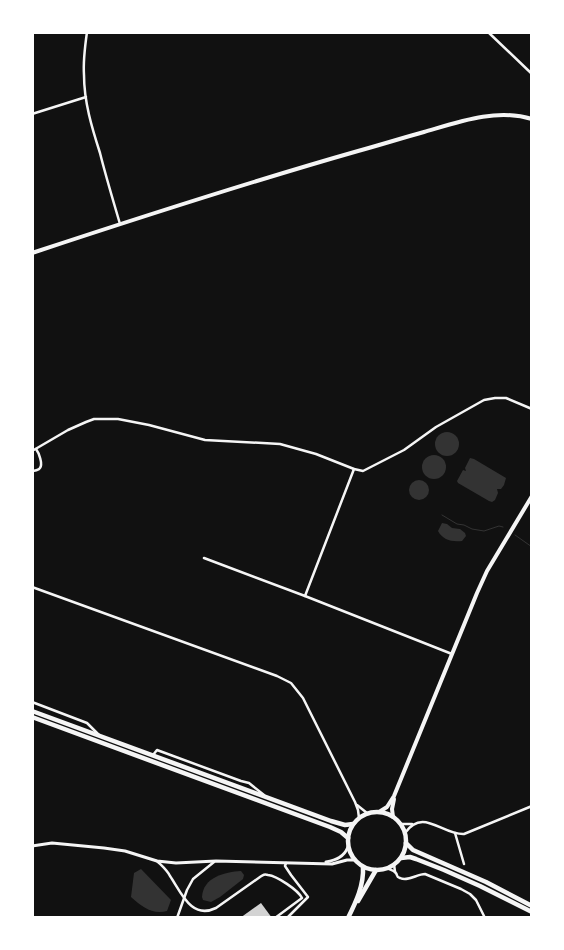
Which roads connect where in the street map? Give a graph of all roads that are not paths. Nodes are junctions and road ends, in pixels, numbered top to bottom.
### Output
1 (87, 32) edge
2 (488, 32) edge
3 (532, 74) edge
4 (86, 97) junction
5 (32, 114) edge
6 (532, 120) edge
7 (120, 224) junction
8 (32, 253) edge
9 (532, 409) edge
10 (36, 449) junction
11 (32, 451) edge
12 (354, 469) junction
13 (32, 471) edge
14 (532, 496) edge
15 (204, 558) dead end
16 (32, 587) edge
17 (305, 596) junction
18 (452, 654) junction
19 (32, 702) edge
20 (32, 711) edge
21 (32, 717) edge
22 (100, 736) junction
23 (394, 796) junction
24 (355, 802) junction
25 (532, 806) edge
26 (379, 812) junction
27 (368, 813) junction
28 (394, 817) junction
29 (359, 818) junction
30 (353, 824) junction
31 (400, 824) junction
32 (413, 824) junction
33 (405, 833) junction
34 (455, 833) junction
35 (348, 838) junction
36 (406, 843) junction
37 (32, 846) edge
38 (348, 847) junction
39 (401, 858) junction
40 (354, 860) junction
41 (157, 861) junction
42 (216, 861) junction
43 (286, 863) junction
44 (323, 863) junction
45 (394, 864) junction
46 (464, 864) dead end
47 (363, 866) junction
48 (387, 868) junction
49 (376, 870) junction
50 (395, 872) junction
51 (184, 899) junction
52 (304, 899) junction
53 (354, 906) junction
54 (532, 906) edge
55 (532, 912) edge
56 (177, 918) edge
57 (275, 918) edge
58 (287, 918) edge
59 (348, 918) edge
60 (485, 918) edge

1 - 4 street
2 - 3 street
4 - 5 street
4 - 7 street
6 - 7 main road
7 - 8 main road
9 - 12 street
10 - 11 street
10 - 12 street
10 - 13 street
12 - 17 street
14 - 18 main road
15 - 17 street
16 - 24 street
17 - 18 street
18 - 23 main road
19 - 22 street
20 - 22 highway
21 - 35 highway
22 - 30 highway
23 - 26 main road
23 - 28 main road
24 - 27 street
24 - 29 street
25 - 34 street
26 - 27 highway
26 - 28 highway
27 - 29 highway
28 - 31 highway
29 - 30 highway
30 - 35 highway
31 - 32 street
31 - 33 highway
32 - 33 street
32 - 34 street
33 - 36 highway
34 - 46 street
35 - 38 highway
36 - 39 highway
36 - 54 highway
37 - 41 street
38 - 40 highway
38 - 44 street
39 - 45 highway
39 - 55 highway
40 - 44 street
40 - 47 highway
41 - 42 street
41 - 51 street
42 - 43 street
42 - 51 street
43 - 44 street
43 - 52 street
45 - 48 highway
45 - 50 street
47 - 49 highway
47 - 53 highway
48 - 49 highway
48 - 50 street
49 - 53 highway
50 - 60 street
51 - 52 street
51 - 56 street
52 - 57 street
52 - 58 street
53 - 59 highway

